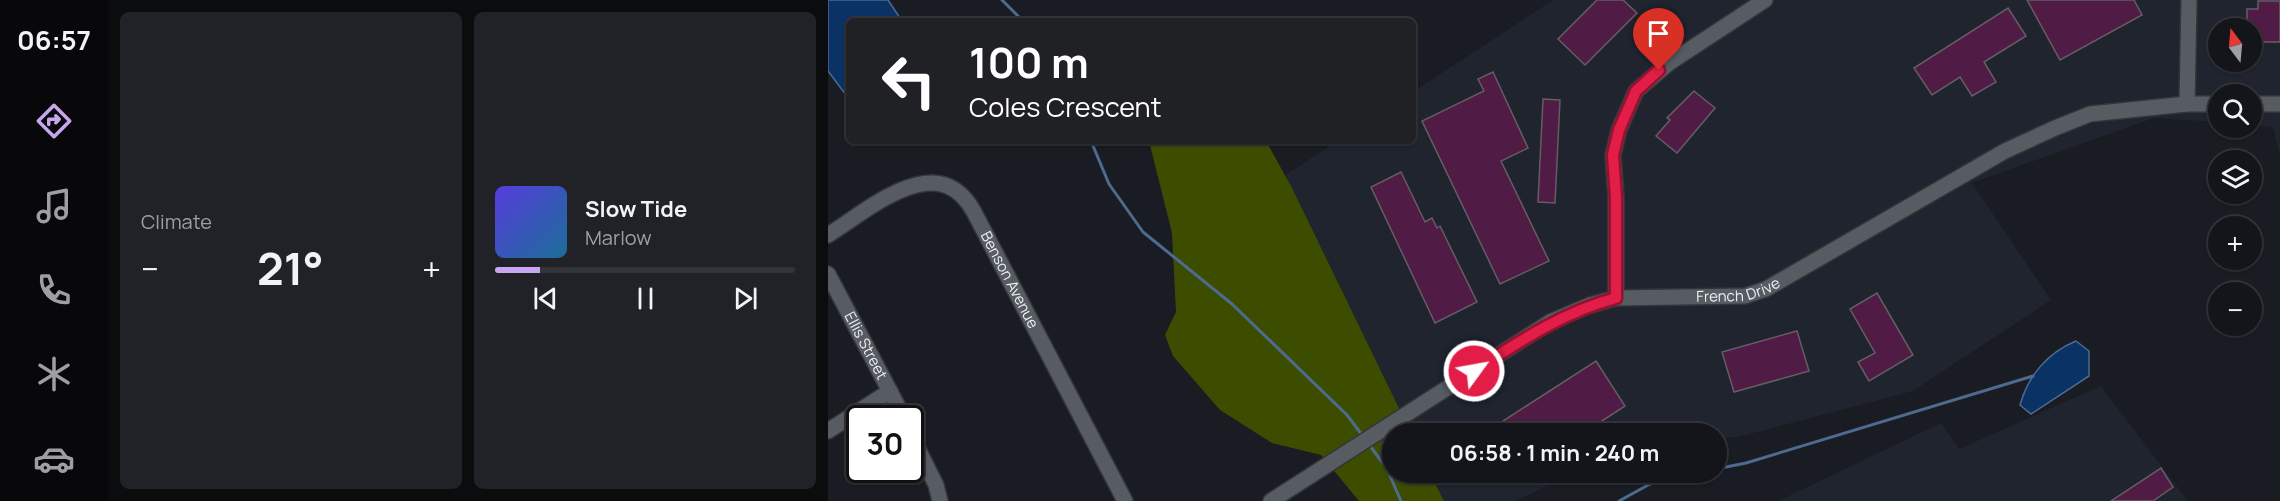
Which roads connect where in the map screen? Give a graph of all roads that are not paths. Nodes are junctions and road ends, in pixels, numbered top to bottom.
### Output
1 (1765, 0) edge
2 (2189, 0) edge
3 (2187, 104) junction
4 (2208, 104) edge
5 (2262, 104) edge
6 (2280, 104) edge
7 (828, 236) edge
8 (828, 274) edge
9 (1616, 298) junction
10 (890, 391) junction
11 (897, 405) edge
12 (828, 431) edge
13 (924, 461) edge
14 (940, 501) edge
15 (1125, 501) edge
16 (1271, 501) edge

1 - 9 street
2 - 3 street
3 - 4 street, French Drive
3 - 9 street, French Drive
5 - 6 street
7 - 15 street, Benson Avenue
8 - 10 street, Ellis Street
9 - 16 street, French Drive
10 - 11 street, Ellis Street
10 - 12 street
13 - 14 street

